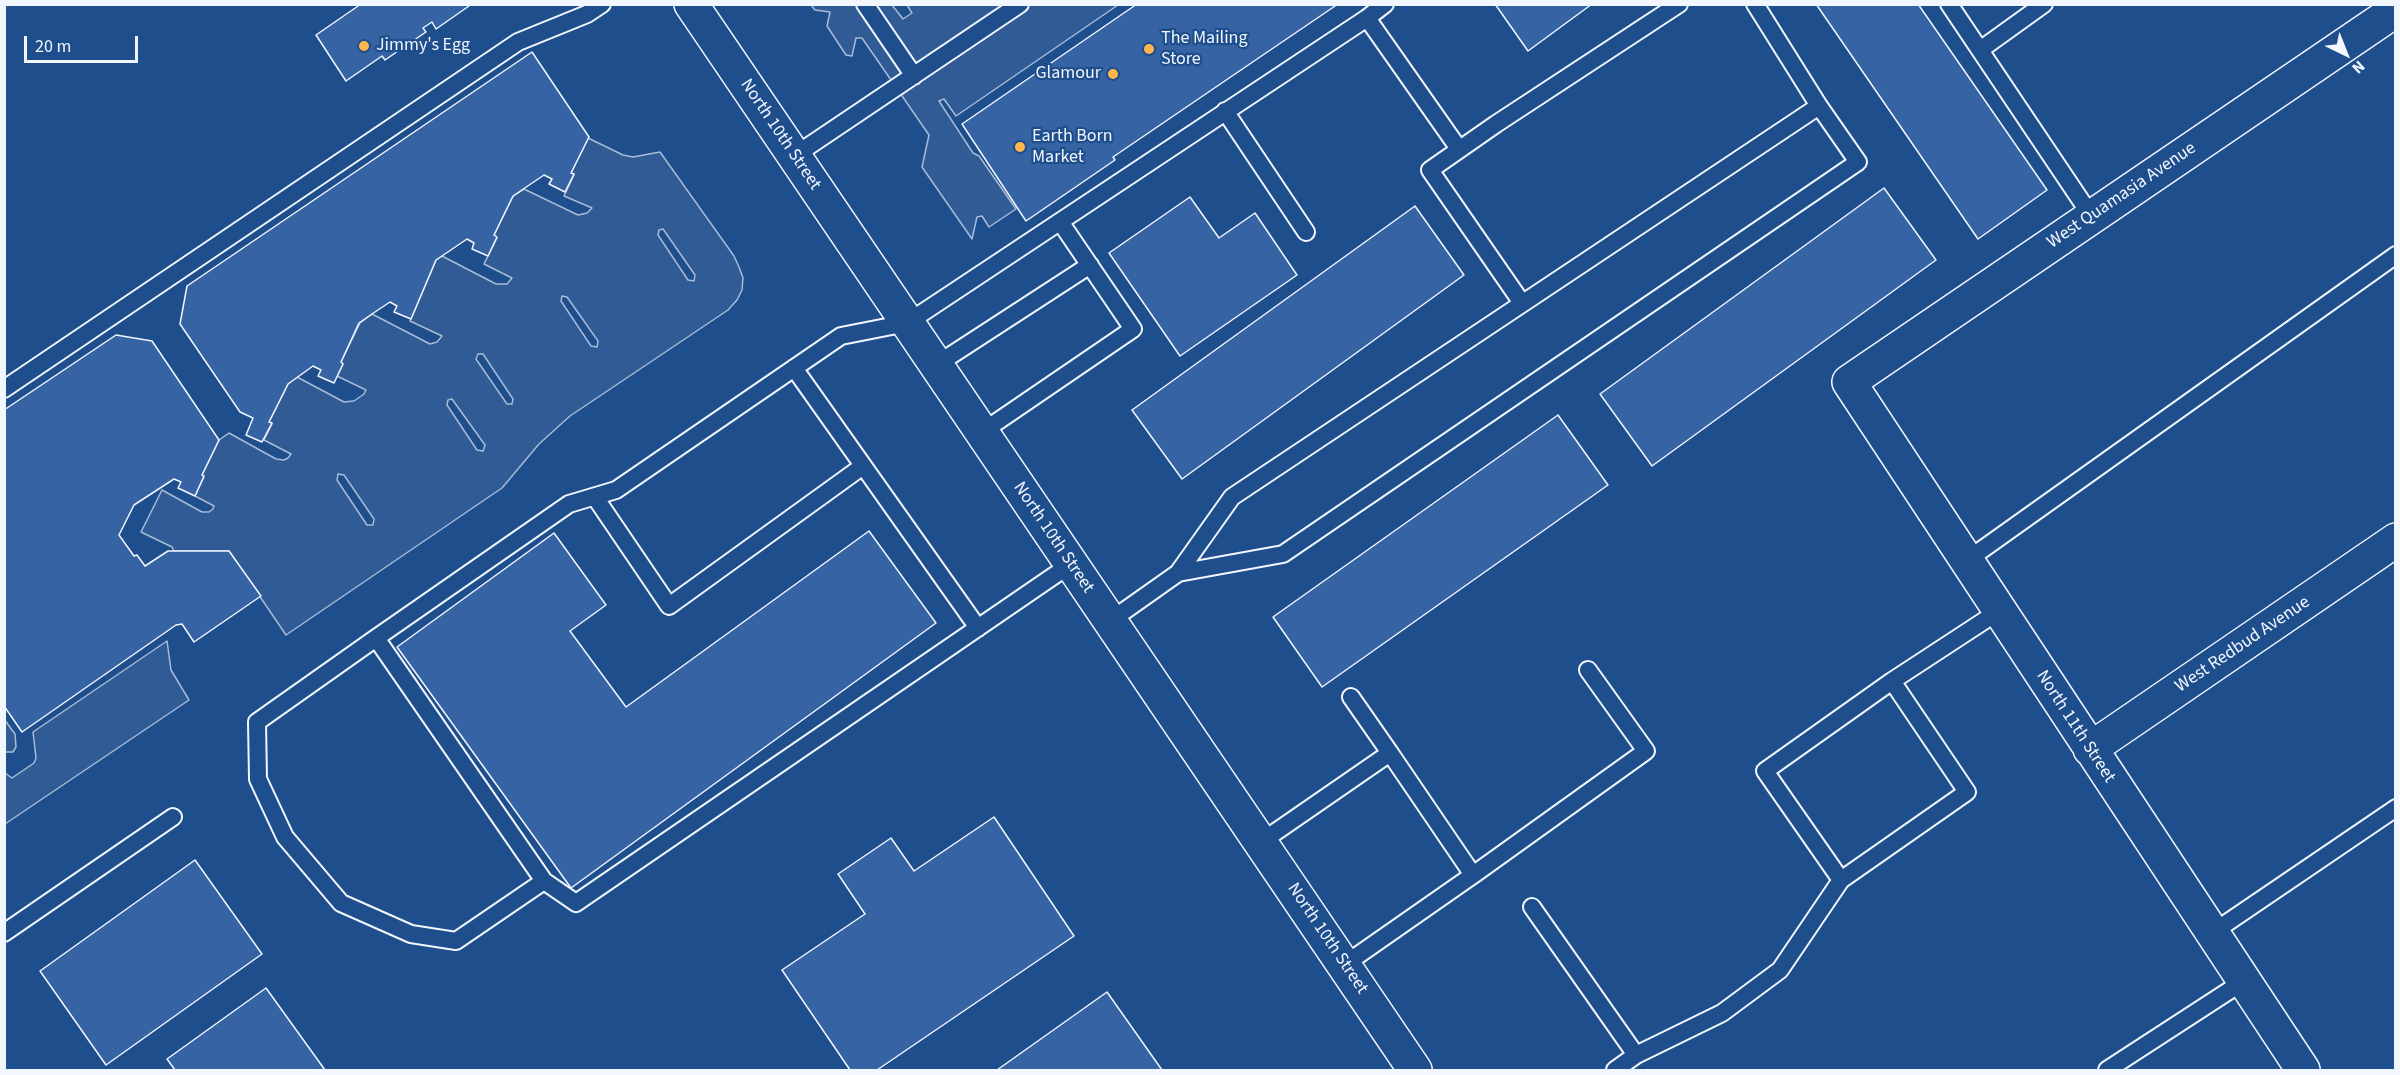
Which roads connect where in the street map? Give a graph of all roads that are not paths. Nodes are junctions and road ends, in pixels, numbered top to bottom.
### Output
1 (602, 4) edge
2 (691, 4) edge
3 (865, 4) edge
4 (1020, 4) edge
5 (1385, 4) edge
6 (1679, 4) edge
7 (1755, 4) edge
8 (1949, 4) edge
9 (2044, 4) edge
10 (2396, 10) edge
11 (1366, 18) junction
12 (1980, 50) junction
13 (914, 76) junction
14 (1819, 106) junction
15 (1225, 111) junction
16 (1459, 149) junction
17 (794, 156) junction
18 (2092, 217) junction
19 (1061, 223) junction
20 (1306, 232) dead end
21 (2396, 255) edge
22 (1090, 266) junction
23 (1522, 303) junction
24 (907, 323) junction
25 (936, 365) junction
26 (794, 368) junction
27 (1849, 382) joint
28 (4, 389) edge
29 (982, 432) junction
30 (863, 466) junction
31 (595, 497) junction
32 (2396, 540) edge
33 (1966, 561) junction
34 (1071, 564) junction
35 (1178, 573) junction
36 (1999, 611) junction
37 (1110, 621) junction
38 (978, 628) junction
39 (376, 638) junction
40 (1588, 670) dead end
41 (1893, 681) junction
42 (1351, 697) dead end
43 (2090, 749) junction
44 (1390, 753) junction
45 (2396, 808) edge
46 (174, 817) dead end
47 (1261, 842) junction
48 (1473, 875) junction
49 (1841, 880) junction
50 (544, 881) junction
51 (1532, 907) dead end
52 (4, 933) edge
53 (2212, 933) junction
54 (1344, 965) junction
55 (2244, 981) junction
56 (1636, 1055) junction
57 (1415, 1071) edge
58 (1615, 1071) edge
59 (2107, 1071) edge
60 (2303, 1071) edge

1 - 28 lane
2 - 17 street, North 10th Street
3 - 13 lane
4 - 13 lane
5 - 11 lane
6 - 16 lane
7 - 14 lane
8 - 12 lane
9 - 12 lane
10 - 18 street, West Quamasia Avenue
11 - 15 lane
11 - 16 lane
12 - 18 lane
13 - 17 lane
14 - 23 lane
14 - 35 lane
15 - 19 lane
15 - 20 lane
16 - 23 lane
17 - 24 street, North 10th Street
18 - 27 street, West Quamasia Avenue
19 - 22 lane
19 - 24 lane
21 - 33 lane
22 - 25 lane
22 - 29 lane
23 - 35 lane
24 - 25 street, North 10th Street
24 - 26 lane
25 - 29 street, North 10th Street
26 - 30 lane
26 - 31 lane
27 - 33 street, North 11th Street
29 - 34 street, North 10th Street
30 - 31 lane
30 - 38 lane
31 - 39 lane
32 - 43 street, West Redbud Avenue
33 - 36 street, North 11th Street
34 - 37 street, North 10th Street
34 - 38 lane
35 - 37 lane
36 - 41 lane
36 - 43 street, North 11th Street
37 - 47 street, North 10th Street
38 - 50 lane
39 - 50 lane
39 - 50 lane
40 - 48 lane
41 - 49 lane
41 - 49 lane
42 - 44 lane
43 - 53 street, North 11th Street
44 - 47 lane
44 - 48 lane
45 - 53 lane
46 - 52 lane
47 - 54 street, North 10th Street
48 - 54 lane
49 - 56 lane
51 - 56 lane
53 - 55 street, North 11th Street
54 - 57 street, North 10th Street
55 - 59 lane
55 - 60 street, North 11th Street
56 - 58 lane

